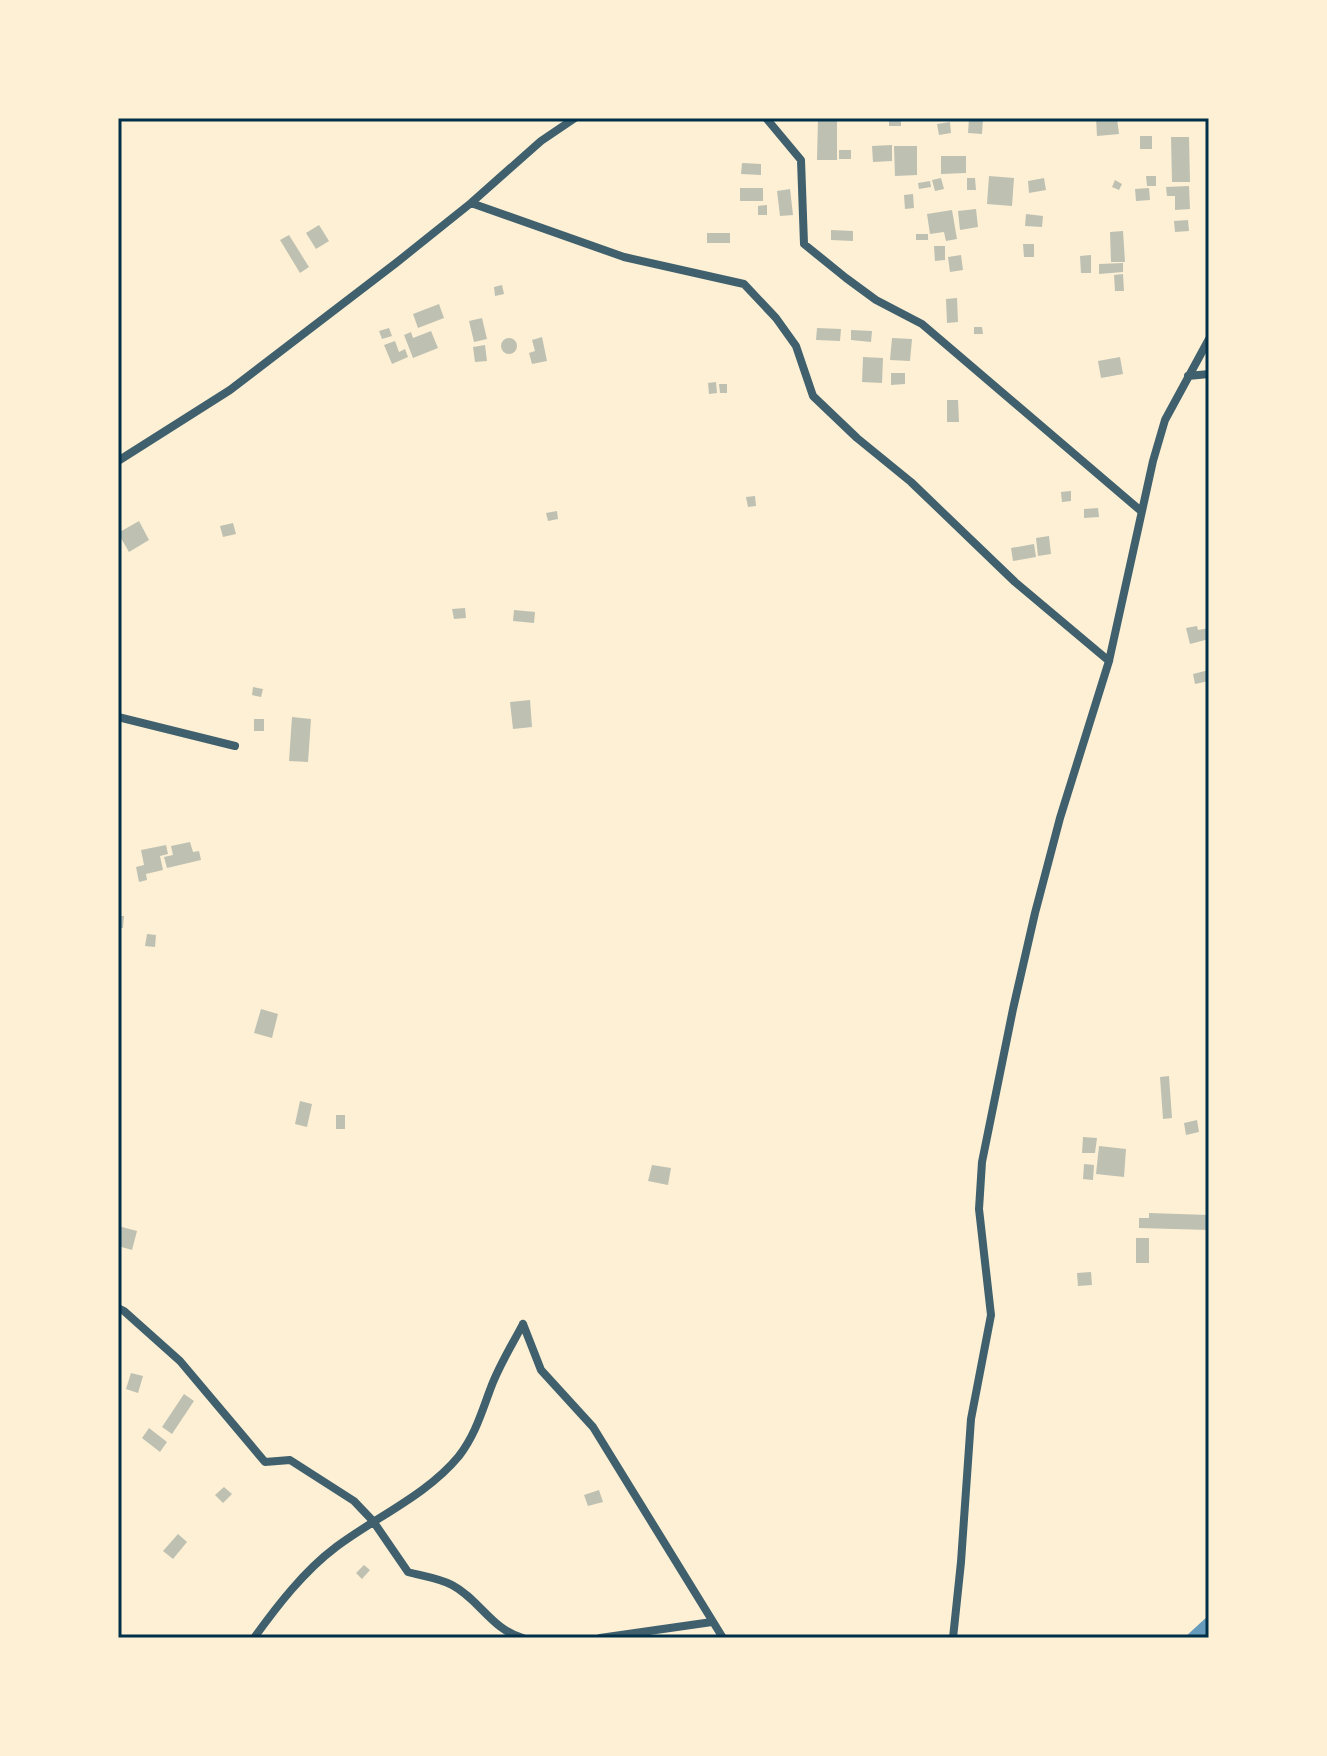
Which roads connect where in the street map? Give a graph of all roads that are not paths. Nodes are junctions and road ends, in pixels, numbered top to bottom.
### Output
1 (575, 118) edge
2 (766, 118) edge
3 (471, 203) junction
4 (1209, 339) edge
5 (1209, 374) edge
6 (1188, 376) junction
7 (118, 461) edge
8 (1141, 511) junction
9 (1109, 661) junction
10 (118, 717) edge
11 (235, 746) dead end
12 (118, 1308) edge
13 (373, 1521) junction
14 (712, 1622) junction
15 (254, 1638) edge
16 (523, 1638) edge
17 (600, 1638) edge
18 (723, 1638) edge
19 (953, 1638) edge

1 - 3 street
2 - 8 street
3 - 7 street
3 - 9 street
4 - 6 street
5 - 6 street
6 - 8 street
8 - 9 street
9 - 19 street
10 - 11 street
12 - 13 street
13 - 14 street
13 - 15 street
13 - 16 street
14 - 17 street
14 - 18 street

